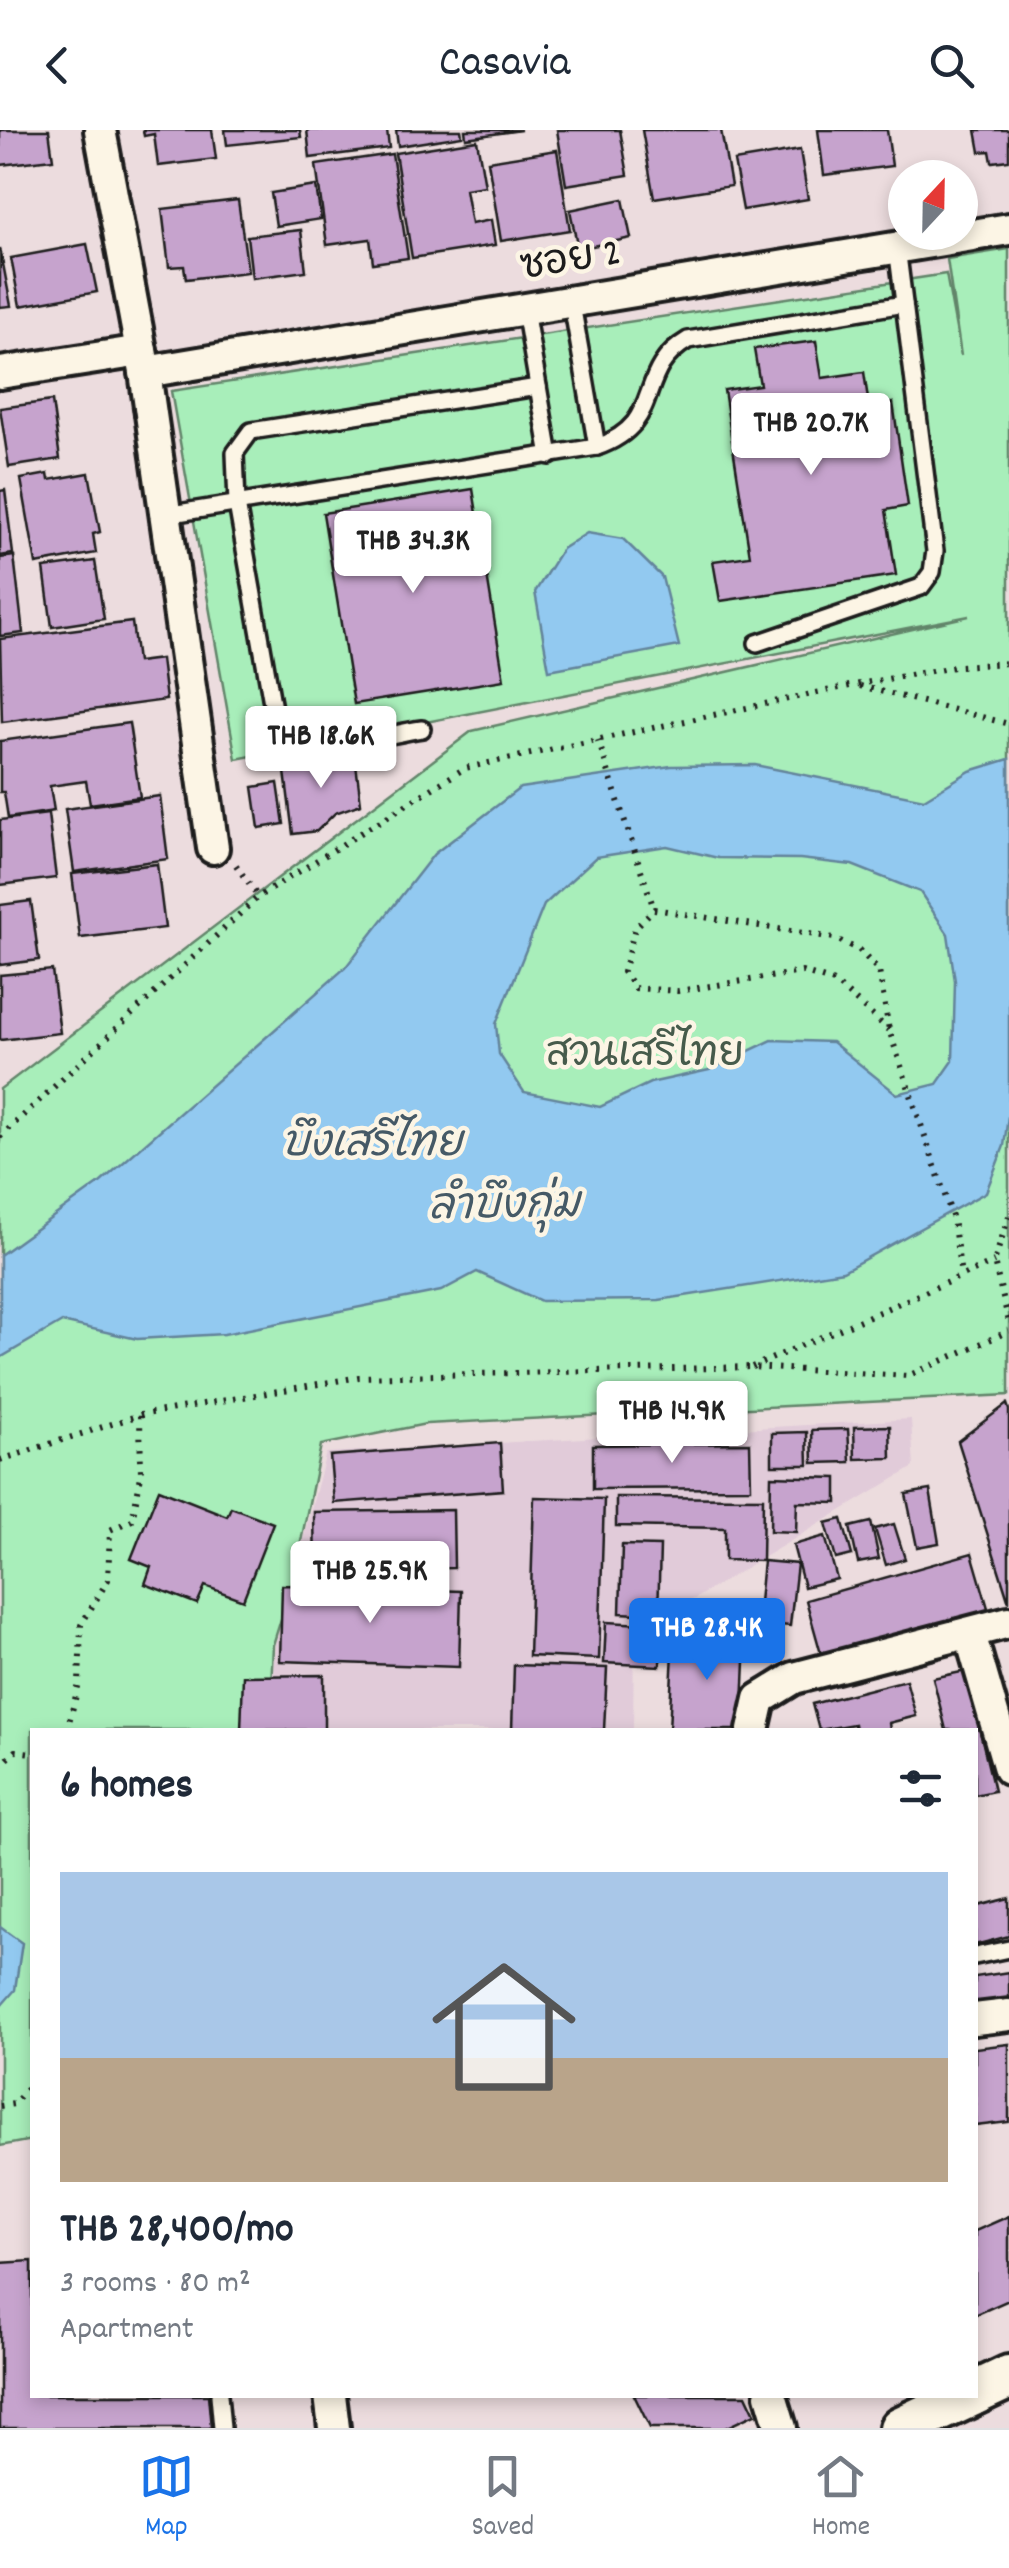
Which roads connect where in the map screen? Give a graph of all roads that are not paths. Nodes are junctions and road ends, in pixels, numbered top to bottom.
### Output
1 (100, 130) edge
2 (1009, 229) edge
3 (978, 234) edge
4 (888, 250) edge
5 (897, 250) edge
6 (572, 304) junction
7 (904, 304) junction
8 (524, 310) junction
9 (143, 361) junction
10 (0, 373) edge
11 (538, 387) junction
12 (597, 447) junction
13 (550, 456) junction
14 (237, 504) junction
15 (165, 515) junction
16 (757, 643) dead end
17 (422, 729) dead end
18 (213, 848) dead end
19 (1009, 1622) edge
20 (970, 1634) junction
21 (754, 1728) edge
22 (1009, 1769) edge
23 (1009, 1949) edge
24 (978, 1955) edge
25 (1009, 2015) edge
26 (978, 2019) edge
27 (1009, 2377) edge
28 (978, 2392) edge
29 (219, 2398) edge
30 (330, 2398) edge
31 (772, 2398) edge
32 (965, 2398) edge
33 (222, 2428) edge
34 (334, 2428) edge
35 (780, 2428) edge
36 (902, 2428) edge

1 - 9 street
2 - 3 street, ซอย 2
4 - 6 street, ซอย 2
5 - 7 lane
6 - 8 street, ซอย 2
6 - 12 lane
7 - 12 lane
7 - 16 lane
8 - 9 street, ซอย 2
8 - 11 lane
9 - 10 street, ซอย 2
9 - 15 street
11 - 13 lane
11 - 14 lane
12 - 13 lane
13 - 14 lane
14 - 15 lane
14 - 17 lane
15 - 18 street
19 - 20 street
20 - 21 street
20 - 22 street
23 - 24 lane
25 - 26 street
27 - 28 main road
29 - 33 lane
30 - 34 street
31 - 35 street
32 - 36 main road

